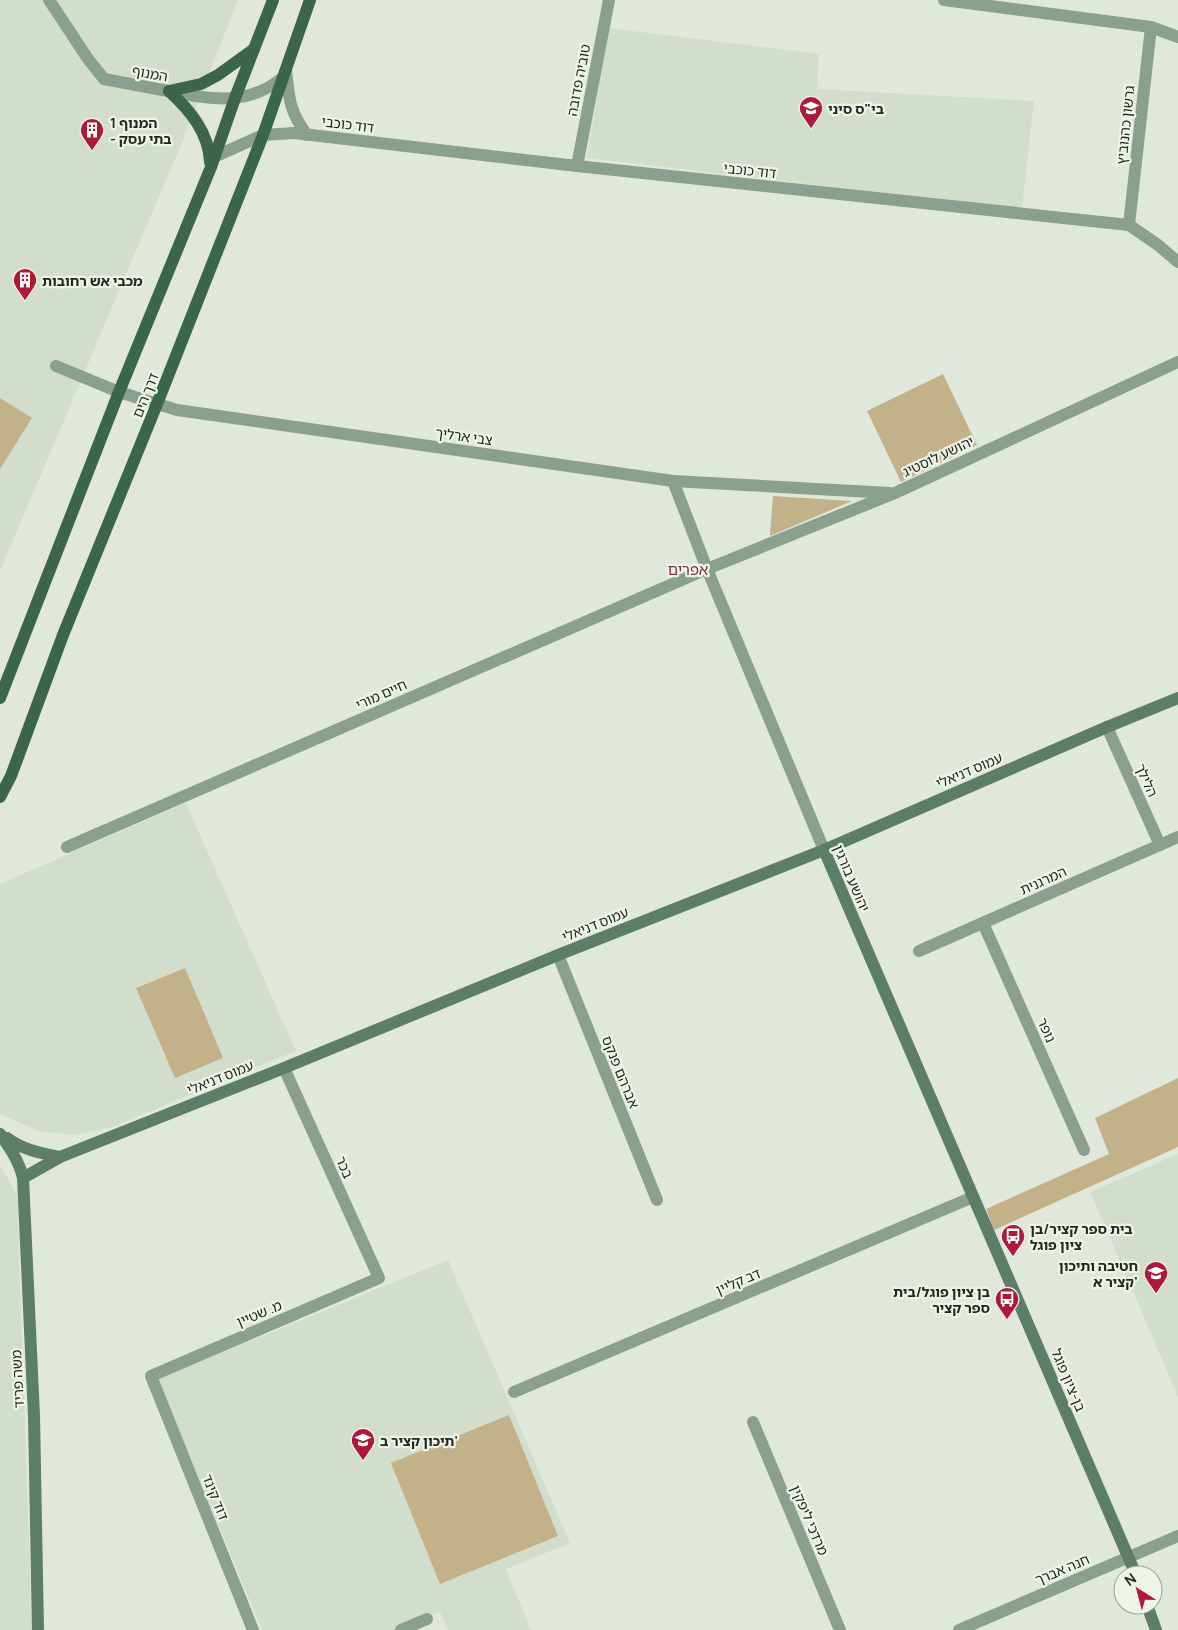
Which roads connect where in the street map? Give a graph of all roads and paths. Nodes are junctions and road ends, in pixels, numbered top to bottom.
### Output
1 (49, 0) edge
2 (273, 0) edge
3 (310, 0) edge
4 (609, 0) edge
5 (944, 0) edge
6 (1151, 27) junction
7 (1178, 37) edge
8 (254, 49) junction
9 (284, 73) junction
10 (169, 91) junction
11 (235, 98) junction
12 (307, 134) junction
13 (263, 135) junction
14 (212, 162) junction
15 (577, 166) junction
16 (1129, 225) junction
17 (1178, 262) edge
18 (1178, 362) edge
19 (56, 366) dead end
20 (119, 392) junction
21 (157, 404) junction
22 (673, 481) junction
23 (895, 493) junction
24 (707, 568) junction
25 (0, 698) edge
26 (1178, 698) edge
27 (1107, 727) junction
28 (0, 797) edge
29 (1178, 837) edge
30 (1160, 845) junction
31 (66, 847) dead end
32 (824, 850) junction
33 (983, 923) junction
34 (919, 951) dead end
35 (558, 955) junction
36 (284, 1068) junction
37 (0, 1134) edge
38 (1084, 1150) dead end
39 (60, 1157) junction
40 (23, 1178) junction
41 (973, 1197) junction
42 (657, 1200) dead end
43 (379, 1278) joint
44 (151, 1376) joint
45 (514, 1392) dead end
46 (752, 1422) dead end
47 (1178, 1536) edge
48 (1129, 1557) junction
49 (1132, 1565) edge
50 (1151, 1615) edge
51 (427, 1619) dead end
52 (38, 1630) edge
53 (253, 1630) edge
54 (402, 1630) edge
55 (840, 1630) edge
56 (959, 1630) edge
57 (1156, 1630) edge

1 - 10 street, המנוף
2 - 8 main road, דרך הים
3 - 9 main road, דרך הים
4 - 15 street, טוביה פדובה
5 - 6 street
6 - 7 street
6 - 16 street, גרשון כהנוביץ
8 - 10 main road
8 - 11 main road, דרך הים
9 - 11 street, המנוף
9 - 12 street, דוד כוכבי
9 - 13 main road, דרך הים
10 - 11 street, המנוף
10 - 14 main road
11 - 14 main road, דרך הים
12 - 13 street, דוד כוכבי
12 - 15 street, דוד כוכבי
13 - 14 street, דוד כוכבי
13 - 21 main road, דרך הים
14 - 20 main road, דרך הים
15 - 16 street, דוד כוכבי
16 - 17 street, דוד כוכבי
18 - 23 street, יהושע לוסטיג
19 - 20 street, צבי ארליך
20 - 21 street, צבי ארליך
20 - 25 main road, דרך הים
21 - 22 street, צבי ארליך
21 - 28 main road, דרך הים
22 - 23 street, צבי ארליך
22 - 24 street
23 - 24 street, יהושע לוסטיג
24 - 31 street, חיים מורי
24 - 32 street, יהושע בורגין
26 - 27 street, עמוס דניאלי
27 - 30 street, הלילך
27 - 32 street, עמוס דניאלי
29 - 30 street, המרגנית
30 - 33 street, המרגנית
32 - 35 street, עמוס דניאלי
32 - 41 street, יהושע בורגין
33 - 34 street, המרגנית
33 - 38 street, נופר
35 - 36 street, עמוס דניאלי
35 - 42 street, אברהם פנקס
36 - 39 street, עמוס דניאלי
36 - 43 street, בכר
37 - 39 street
37 - 40 street, משה פריד
39 - 40 street, עמוס דניאלי
40 - 52 street, משה פריד
41 - 45 street, דב קליין
41 - 48 street, בן-ציון פוגל
43 - 44 street, מ. שטיין
44 - 53 street, דוד קינד
46 - 55 street, מרדכי ליפקין
47 - 48 street, חנה אברך
48 - 49 street, בן-ציון פוגל
48 - 56 street, חנה אברך
50 - 57 street
51 - 54 street

